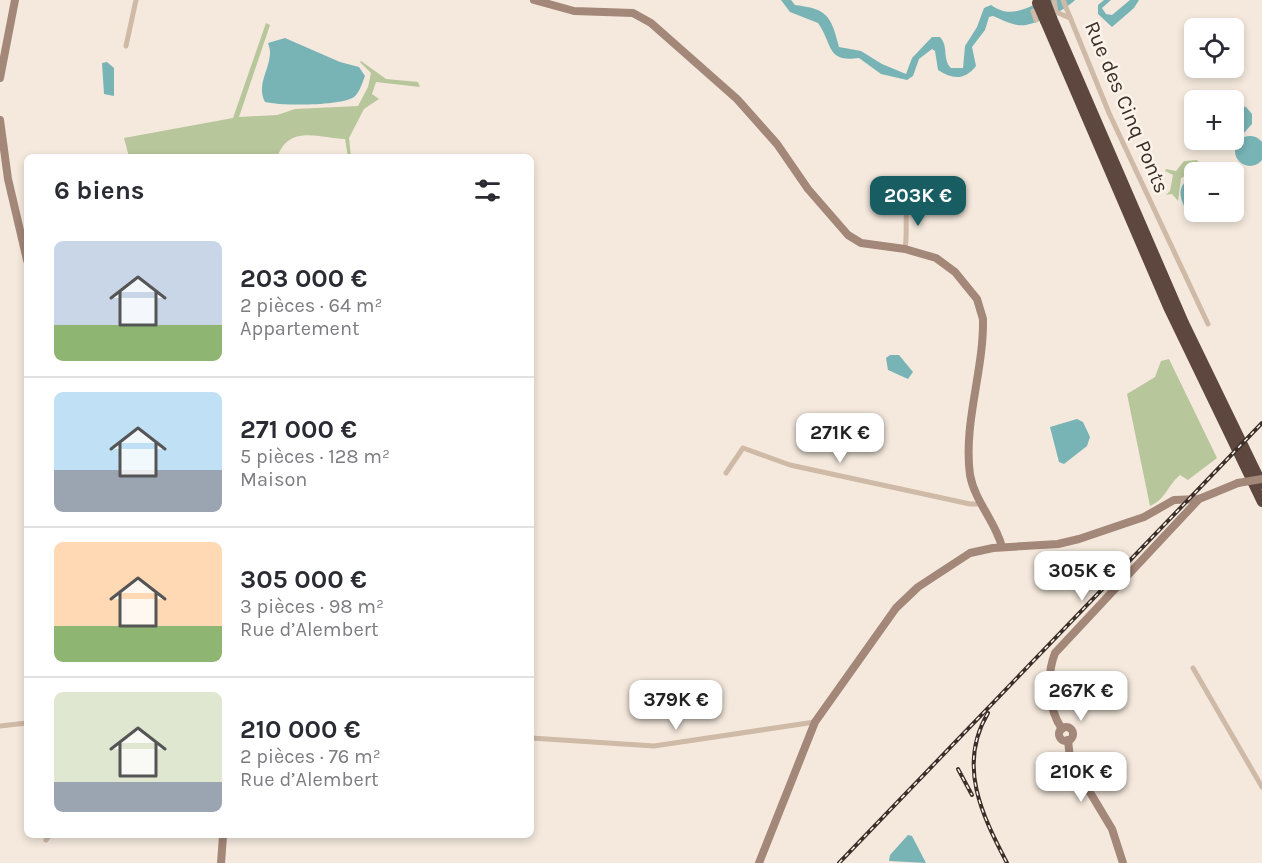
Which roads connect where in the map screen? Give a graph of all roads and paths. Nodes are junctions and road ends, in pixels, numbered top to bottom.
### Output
1 (15, 0) edge
2 (136, 0) edge
3 (534, 0) edge
4 (1063, 0) edge
5 (1043, 3) edge
6 (1047, 18) junction
7 (1071, 20) junction
8 (126, 46) dead end
9 (0, 78) edge
10 (0, 120) edge
11 (908, 201) dead end
12 (24, 248) edge
13 (905, 249) junction
14 (1208, 324) dead end
15 (726, 472) dead end
16 (1262, 478) edge
17 (1262, 484) edge
18 (1199, 499) junction
19 (1262, 502) edge
20 (979, 504) junction
21 (1002, 547) junction
22 (1193, 668) dead end
23 (815, 722) junction
24 (24, 723) edge
25 (0, 726) edge
26 (534, 738) edge
27 (1262, 787) edge
28 (223, 838) edge
29 (221, 863) edge
30 (759, 863) edge
31 (1123, 863) edge

1 - 9 street
2 - 8 street
3 - 13 street
4 - 7 street, Rue des Cinq Ponts
5 - 6 highway, bridge
5 - 6 street
6 - 7 street
6 - 17 highway
6 - 19 highway
7 - 14 street, Rue des Cinq Ponts
10 - 12 street
11 - 13 street
13 - 20 street
15 - 20 street
16 - 18 street, bridge
18 - 21 street
18 - 31 street
20 - 21 street
21 - 23 street
22 - 27 street
23 - 26 street
23 - 30 street
24 - 25 street
28 - 29 street

